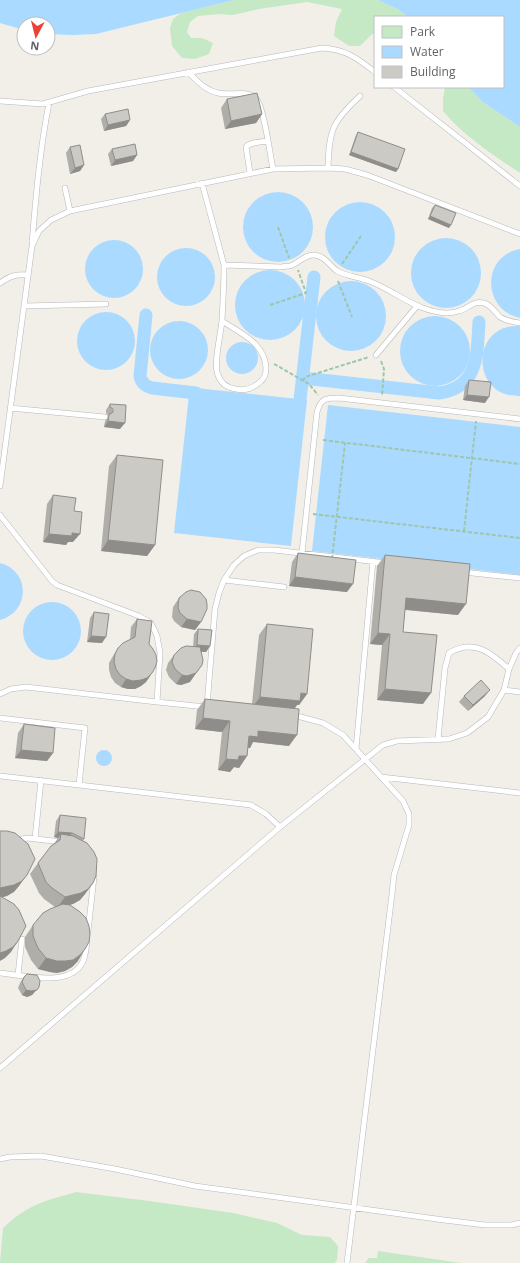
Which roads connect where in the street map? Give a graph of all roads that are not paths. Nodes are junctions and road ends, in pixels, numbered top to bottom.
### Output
1 (374, 71) edge
2 (188, 72) junction
3 (395, 88) edge
4 (360, 96) dead end
5 (0, 101) edge
6 (49, 103) junction
7 (268, 141) junction
8 (328, 168) junction
9 (273, 169) junction
10 (250, 173) junction
11 (202, 184) junction
12 (520, 186) edge
13 (65, 188) dead end
14 (70, 211) junction
15 (520, 234) edge
16 (32, 246) junction
17 (224, 265) junction
18 (28, 275) junction
19 (0, 283) edge
20 (106, 304) dead end
21 (24, 306) junction
22 (417, 306) junction
23 (222, 321) junction
24 (520, 323) edge
25 (377, 354) road end
26 (10, 408) junction
27 (105, 417) dead end
28 (520, 418) edge
29 (0, 486) edge
30 (0, 515) edge
31 (302, 553) junction
32 (373, 561) junction
33 (388, 563) edge
34 (458, 571) edge
35 (520, 578) edge
36 (224, 580) junction
37 (284, 587) dead end
38 (520, 648) edge
39 (509, 669) junction
40 (504, 690) junction
41 (520, 692) edge
42 (0, 694) edge
43 (157, 702) junction
44 (207, 707) junction
45 (215, 708) edge
46 (286, 715) edge
47 (0, 718) edge
48 (438, 739) junction
49 (356, 749) junction
50 (365, 759) junction
51 (0, 776) edge
52 (381, 777) junction
53 (41, 780) junction
54 (79, 785) junction
55 (520, 793) edge
56 (280, 827) junction
57 (35, 839) junction
58 (66, 843) edge
59 (14, 846) edge
60 (94, 873) edge
61 (83, 915) edge
62 (90, 916) junction
63 (22, 939) edge
64 (0, 973) edge
65 (18, 974) junction
66 (0, 1068) edge
67 (0, 1159) edge
68 (353, 1208) junction
69 (520, 1223) edge
70 (347, 1263) edge

1 - 2 lane
2 - 6 lane
2 - 7 lane
3 - 12 lane
4 - 8 lane
5 - 6 lane
6 - 16 lane
7 - 9 lane
7 - 10 lane
8 - 9 lane
8 - 15 lane
9 - 10 lane
10 - 11 lane
11 - 14 lane
11 - 17 lane
13 - 14 lane
14 - 16 lane
16 - 18 lane
17 - 22 lane
17 - 23 lane
18 - 19 lane
18 - 21 lane
20 - 21 lane
21 - 26 lane
22 - 24 lane
22 - 25 lane
23 - 23 lane
26 - 27 lane
26 - 29 lane
28 - 31 lane
30 - 43 lane
31 - 32 lane
31 - 36 lane
32 - 33 lane
32 - 49 lane
34 - 35 lane
36 - 37 lane
36 - 44 lane
38 - 39 lane
39 - 40 lane
39 - 48 lane
40 - 41 lane
40 - 48 lane
42 - 43 lane
43 - 44 lane
44 - 45 lane
46 - 49 lane
47 - 54 lane
48 - 50 lane
49 - 50 lane
50 - 52 lane
50 - 56 lane
51 - 53 lane
52 - 55 lane
52 - 68 lane
53 - 54 lane
53 - 57 lane
54 - 56 lane
56 - 66 lane
57 - 58 lane
57 - 59 lane
60 - 62 lane
61 - 62 lane
62 - 65 lane
63 - 65 lane
64 - 65 lane
67 - 68 lane
68 - 69 lane
68 - 70 lane

